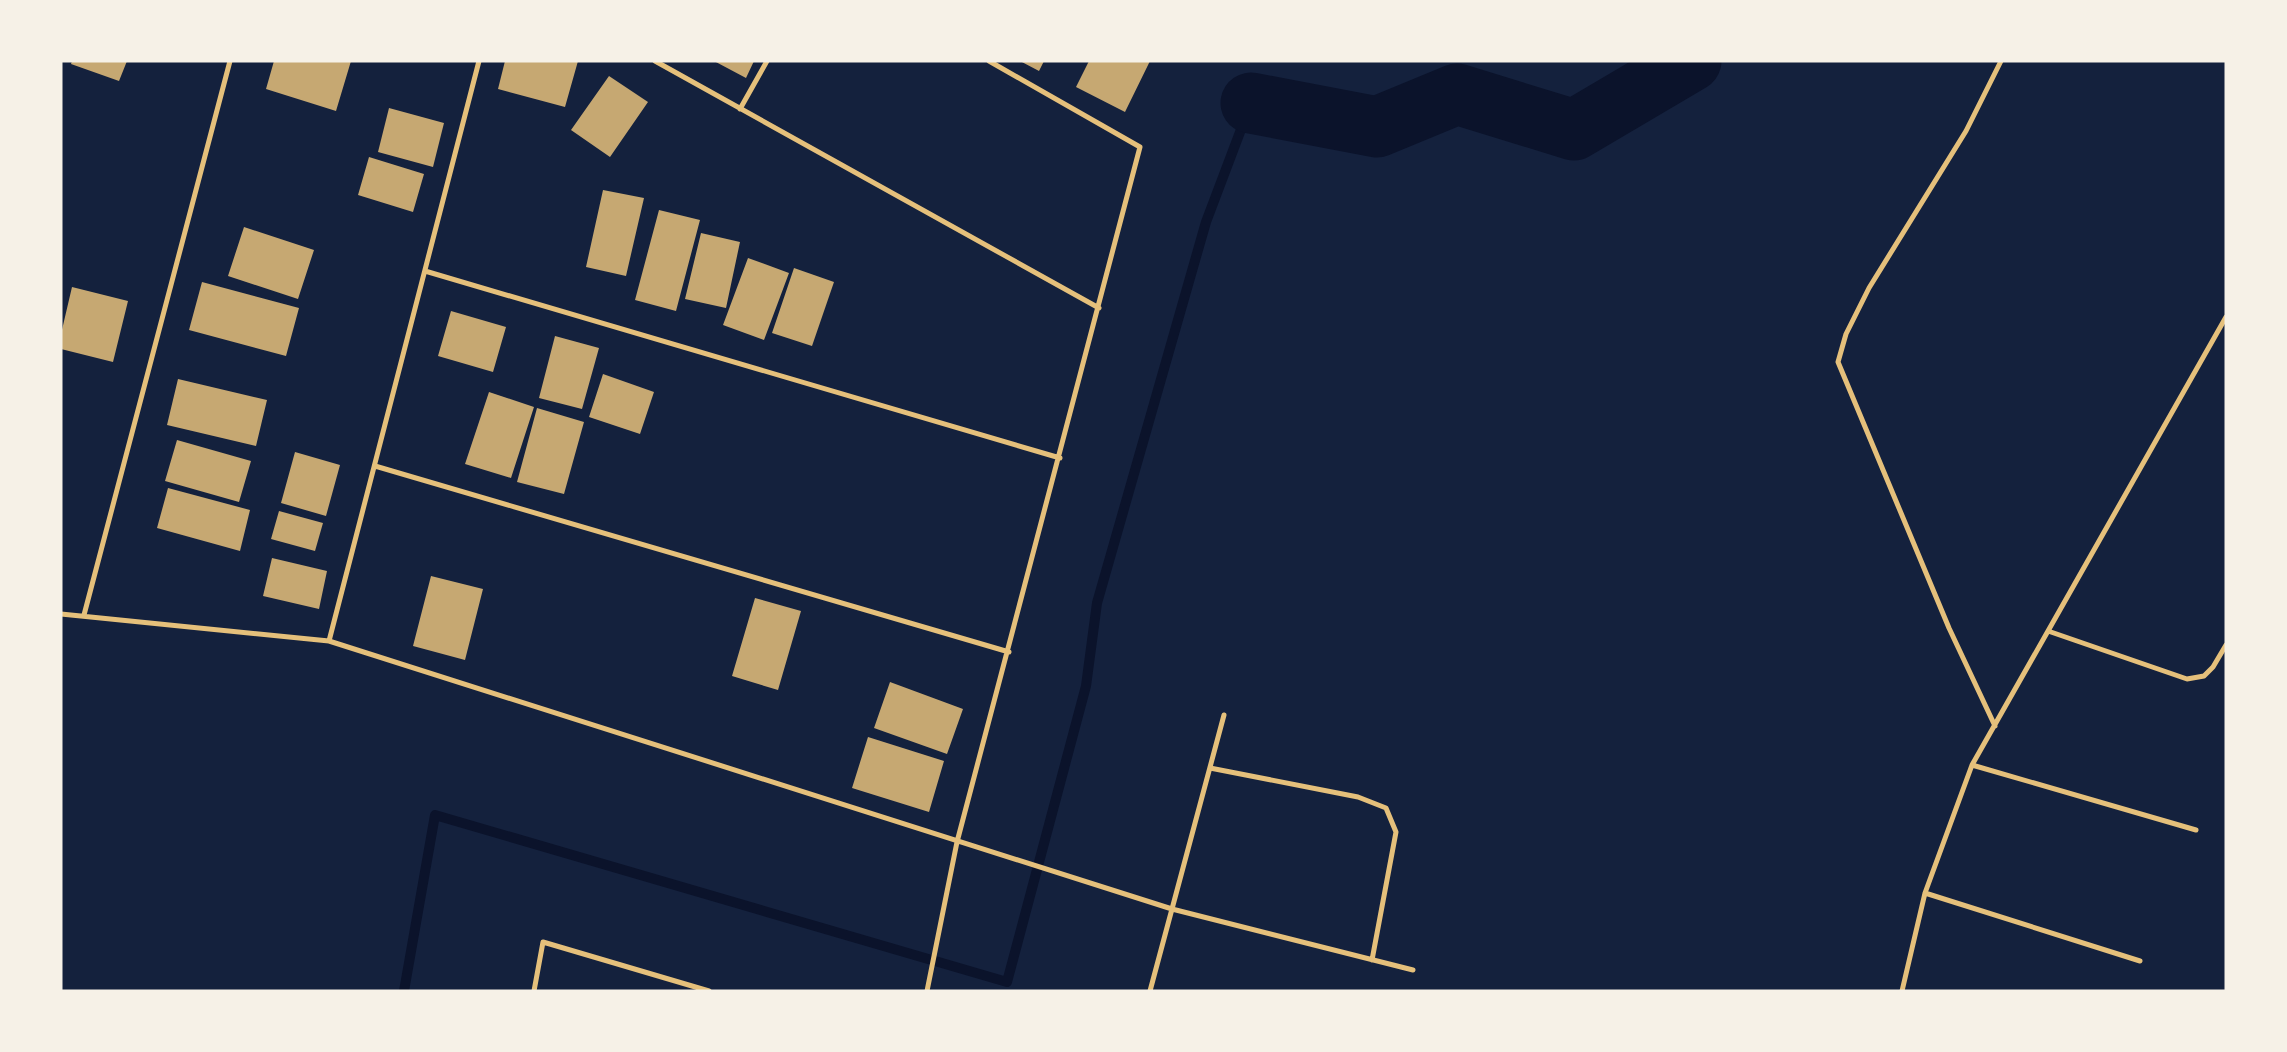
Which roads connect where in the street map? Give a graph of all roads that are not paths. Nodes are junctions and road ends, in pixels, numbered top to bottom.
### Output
1 (230, 61) edge
2 (479, 61) edge
3 (655, 61) edge
4 (768, 61) edge
5 (989, 61) edge
6 (2001, 61) edge
7 (740, 109) junction
8 (425, 271) junction
9 (1100, 308) junction
10 (2226, 317) edge
11 (1060, 458) junction
12 (375, 466) junction
13 (61, 614) edge
14 (84, 615) junction
15 (2048, 631) junction
16 (329, 641) junction
17 (2226, 646) edge
18 (1009, 652) junction
19 (1224, 715) dead end
20 (1994, 726) junction
21 (1972, 765) junction
22 (1210, 768) junction
23 (2196, 830) dead end
24 (958, 842) junction
25 (1925, 893) junction
26 (1172, 909) junction
27 (1372, 960) junction
28 (2140, 961) dead end
29 (1413, 970) dead end
30 (534, 991) edge
31 (709, 991) edge
32 (927, 991) edge
33 (1150, 991) edge
34 (1902, 991) edge

1 - 14 street
2 - 8 street
3 - 7 street
4 - 7 street
5 - 9 street
6 - 20 street
7 - 9 street
8 - 11 street
8 - 12 street
9 - 11 street
10 - 15 street
11 - 18 street
12 - 16 street
12 - 18 street
13 - 14 street
14 - 16 street
15 - 17 street
15 - 20 street
16 - 24 street
18 - 24 street
19 - 22 street
20 - 21 street
21 - 23 street
21 - 25 street
22 - 26 street
22 - 27 street
24 - 26 street
24 - 32 street
25 - 28 street
25 - 34 street
26 - 27 street
26 - 33 street
27 - 29 street
30 - 31 street

